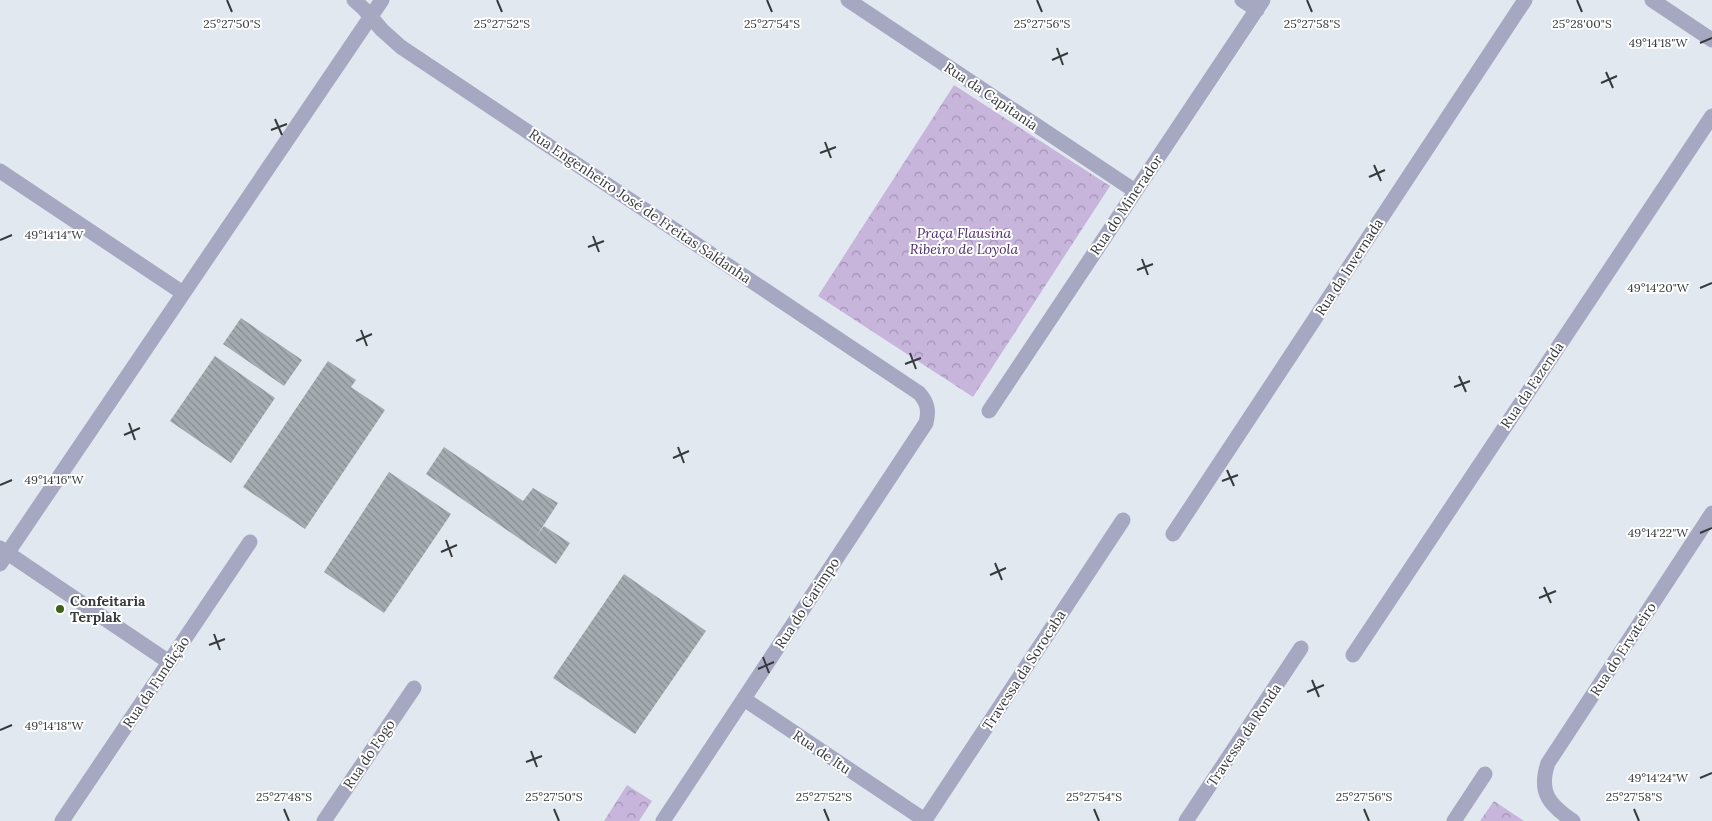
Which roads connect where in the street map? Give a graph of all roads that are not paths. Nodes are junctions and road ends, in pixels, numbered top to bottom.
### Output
1 (354, 0) edge
2 (382, 0) edge
3 (848, 0) edge
4 (1242, 0) edge
5 (1525, 0) edge
6 (1652, 0) edge
7 (1260, 5) edge
8 (371, 16) junction
9 (1712, 40) edge
10 (1712, 116) edge
11 (0, 171) edge
12 (1135, 191) junction
13 (183, 294) junction
14 (928, 408) joint
15 (989, 410) dead end
16 (1712, 513) edge
17 (1122, 520) dead end
18 (1173, 534) dead end
19 (250, 542) dead end
20 (2, 555) edge
21 (1301, 648) dead end
22 (1353, 655) dead end
23 (168, 662) junction
24 (414, 688) dead end
25 (744, 699) junction
26 (1485, 774) dead end
27 (62, 821) edge
28 (324, 821) edge
29 (663, 821) edge
30 (925, 821) edge
31 (1186, 821) edge
32 (1454, 821) edge
33 (1573, 821) edge

1 - 8 street, Rua Engenheiro José de Freitas Saldanha
2 - 8 street
3 - 12 street, Rua da Capitania
4 - 7 street
5 - 18 street, Rua da Invernada
6 - 9 street
7 - 12 street, Rua do Minerador
8 - 13 street
8 - 14 street, Rua Engenheiro José de Freitas Saldanha
10 - 22 street, Rua da Fazenda
11 - 13 street
12 - 15 street, Rua do Minerador
13 - 20 street
14 - 25 street, Rua do Garimpo
16 - 33 street, Rua do Ervateiro
17 - 30 street, Travessa da Sorocaba
19 - 23 street, Rua da Fundição
20 - 23 street
21 - 31 street, Travessa da Ronda
23 - 27 street, Rua da Fundição
24 - 28 street, Rua do Fogo
25 - 29 street, Rua do Garimpo
25 - 30 street, Rua de Itu
26 - 32 street

